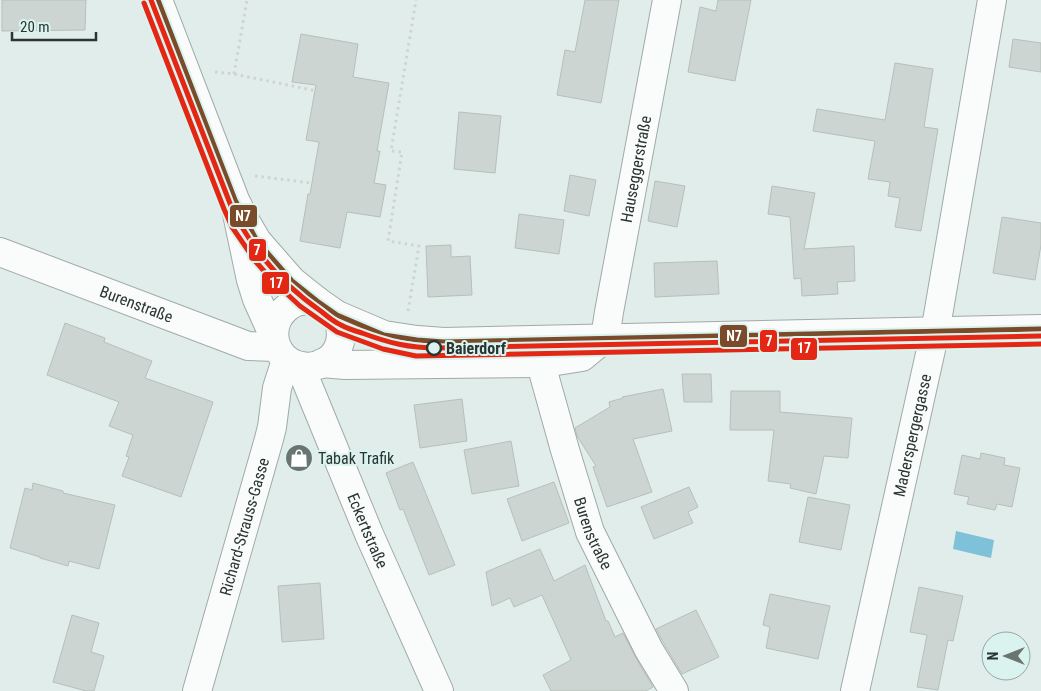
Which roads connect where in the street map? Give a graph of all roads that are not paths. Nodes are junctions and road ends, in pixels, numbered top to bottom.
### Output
1 (158, 0) edge
2 (667, 0) edge
3 (992, 0) edge
4 (235, 200) junction
5 (0, 252) edge
6 (327, 308) junction
7 (1041, 329) edge
8 (935, 331) junction
9 (605, 338) junction
10 (543, 352) junction
11 (292, 355) junction
12 (197, 691) edge
13 (439, 691) edge
14 (674, 691) edge
15 (855, 691) edge

1 - 4 street, Eckertstraße
2 - 9 street, Hauseggerstraße
3 - 8 street, Maderspergergasse
4 - 6 street, Eckertstraße
4 - 11 street, Eckertstraße
5 - 11 street, Burenstraße
6 - 10 street, Burenstraße
6 - 11 street
6 - 11 street
7 - 8 street, Burenstraße
8 - 9 street, Burenstraße
8 - 15 street, Maderspergergasse
9 - 10 street, Burenstraße
10 - 11 street, Burenstraße
10 - 14 street, Burenstraße
11 - 12 street, Richard-Strauss-Gasse
11 - 13 street, Eckertstraße

